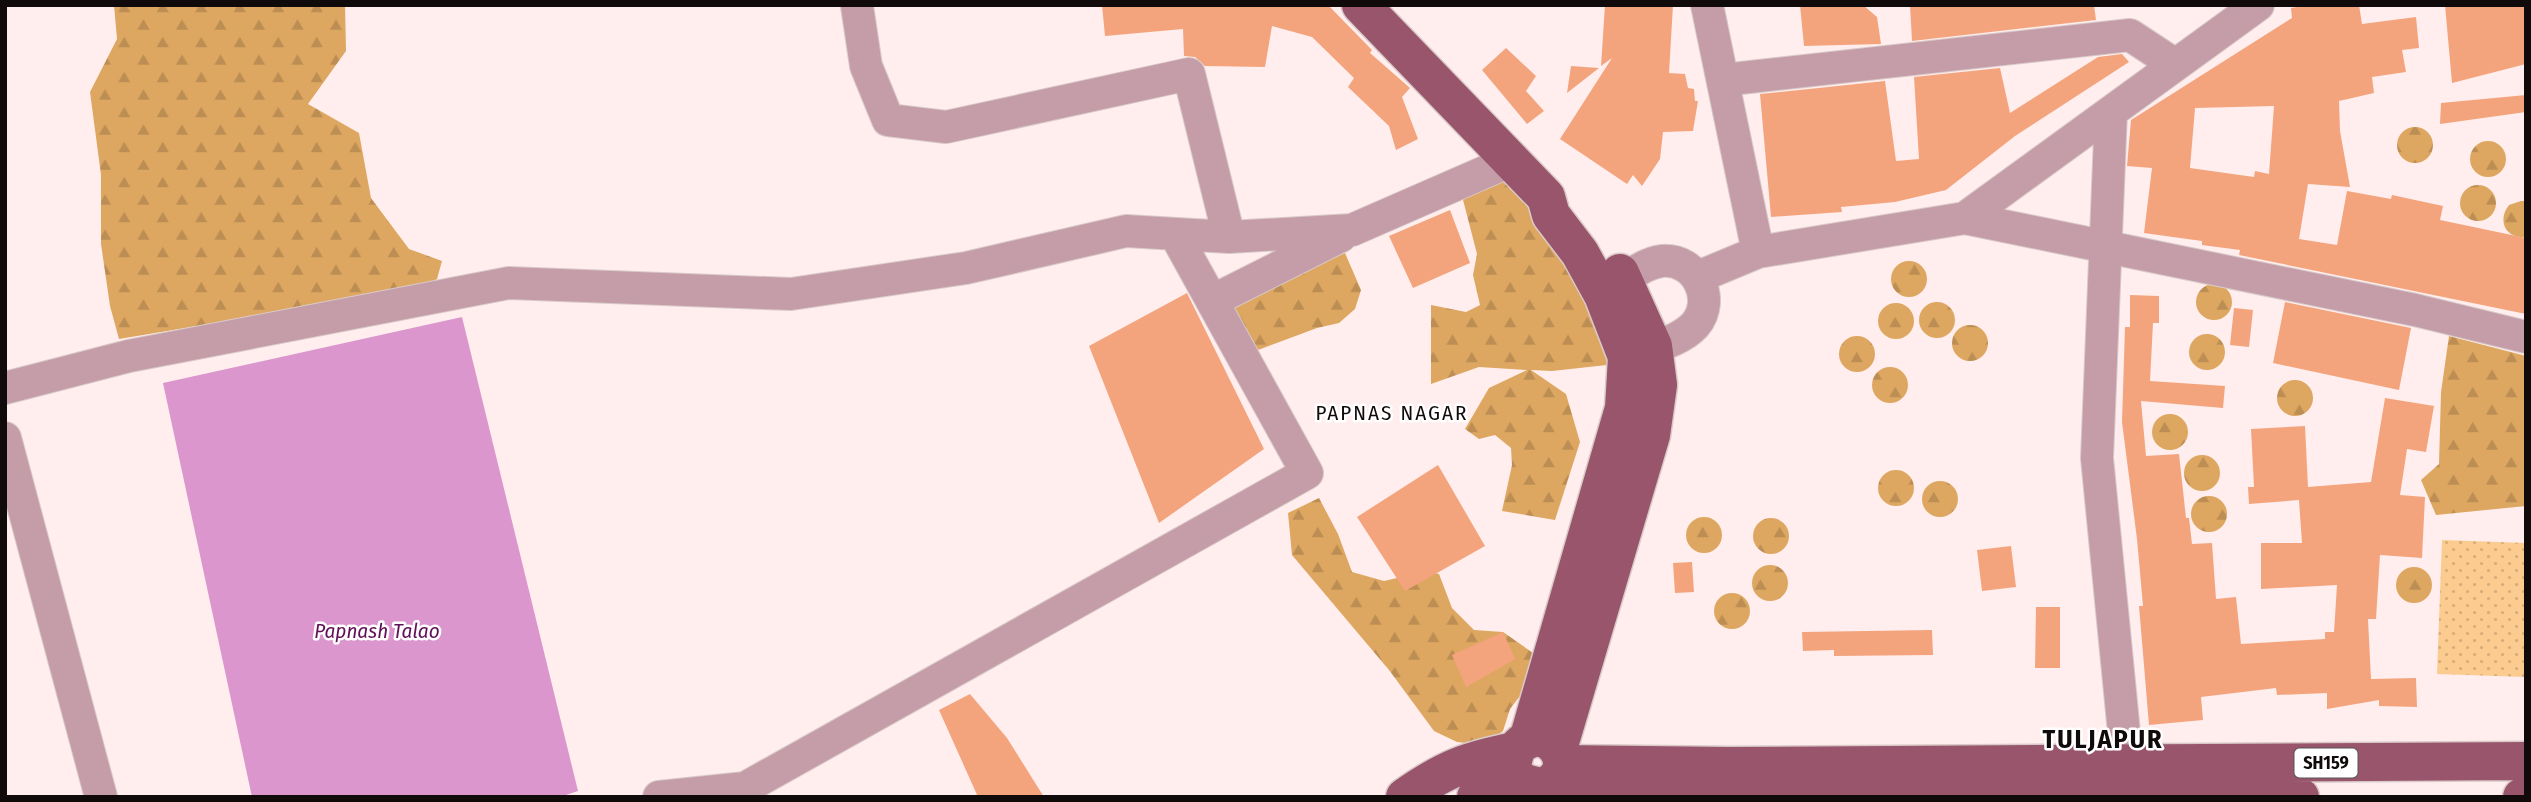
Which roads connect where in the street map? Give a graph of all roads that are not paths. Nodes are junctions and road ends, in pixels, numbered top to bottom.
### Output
1 (1361, 5) edge
2 (1707, 5) edge
3 (857, 6) edge
4 (2253, 7) edge
5 (2168, 60) dead end
6 (1723, 80) junction
7 (2111, 112) junction
8 (1510, 161) junction
9 (1965, 218) junction
10 (1352, 230) junction
11 (1175, 234) junction
12 (1229, 237) junction
13 (2106, 247) junction
14 (1758, 252) junction
15 (1698, 277) junction
16 (1613, 288) junction
17 (1212, 301) junction
18 (2526, 337) edge
19 (1640, 352) junction
20 (5, 388) edge
21 (5, 438) edge
22 (2526, 761) edge
23 (1538, 762) junction
24 (2393, 780) edge
25 (2130, 785) edge
26 (101, 797) edge
27 (659, 797) edge
28 (1405, 797) edge
29 (1476, 797) edge
30 (2300, 797) edge

1 - 8 main road
2 - 6 street
3 - 12 street
4 - 7 street
5 - 6 street
6 - 14 street
7 - 9 street
7 - 13 street
8 - 10 street
8 - 16 main road
9 - 13 street
9 - 14 street
10 - 12 street
10 - 17 street
11 - 12 street
11 - 17 street
11 - 20 street
13 - 18 street
13 - 25 street
14 - 15 street
15 - 16 street
15 - 19 street
16 - 19 main road
17 - 27 street
19 - 23 main road
21 - 26 street
22 - 24 main road, SH159
23 - 25 main road
23 - 28 main road
23 - 29 main road
24 - 25 main road, SH159
25 - 30 main road, SH159

